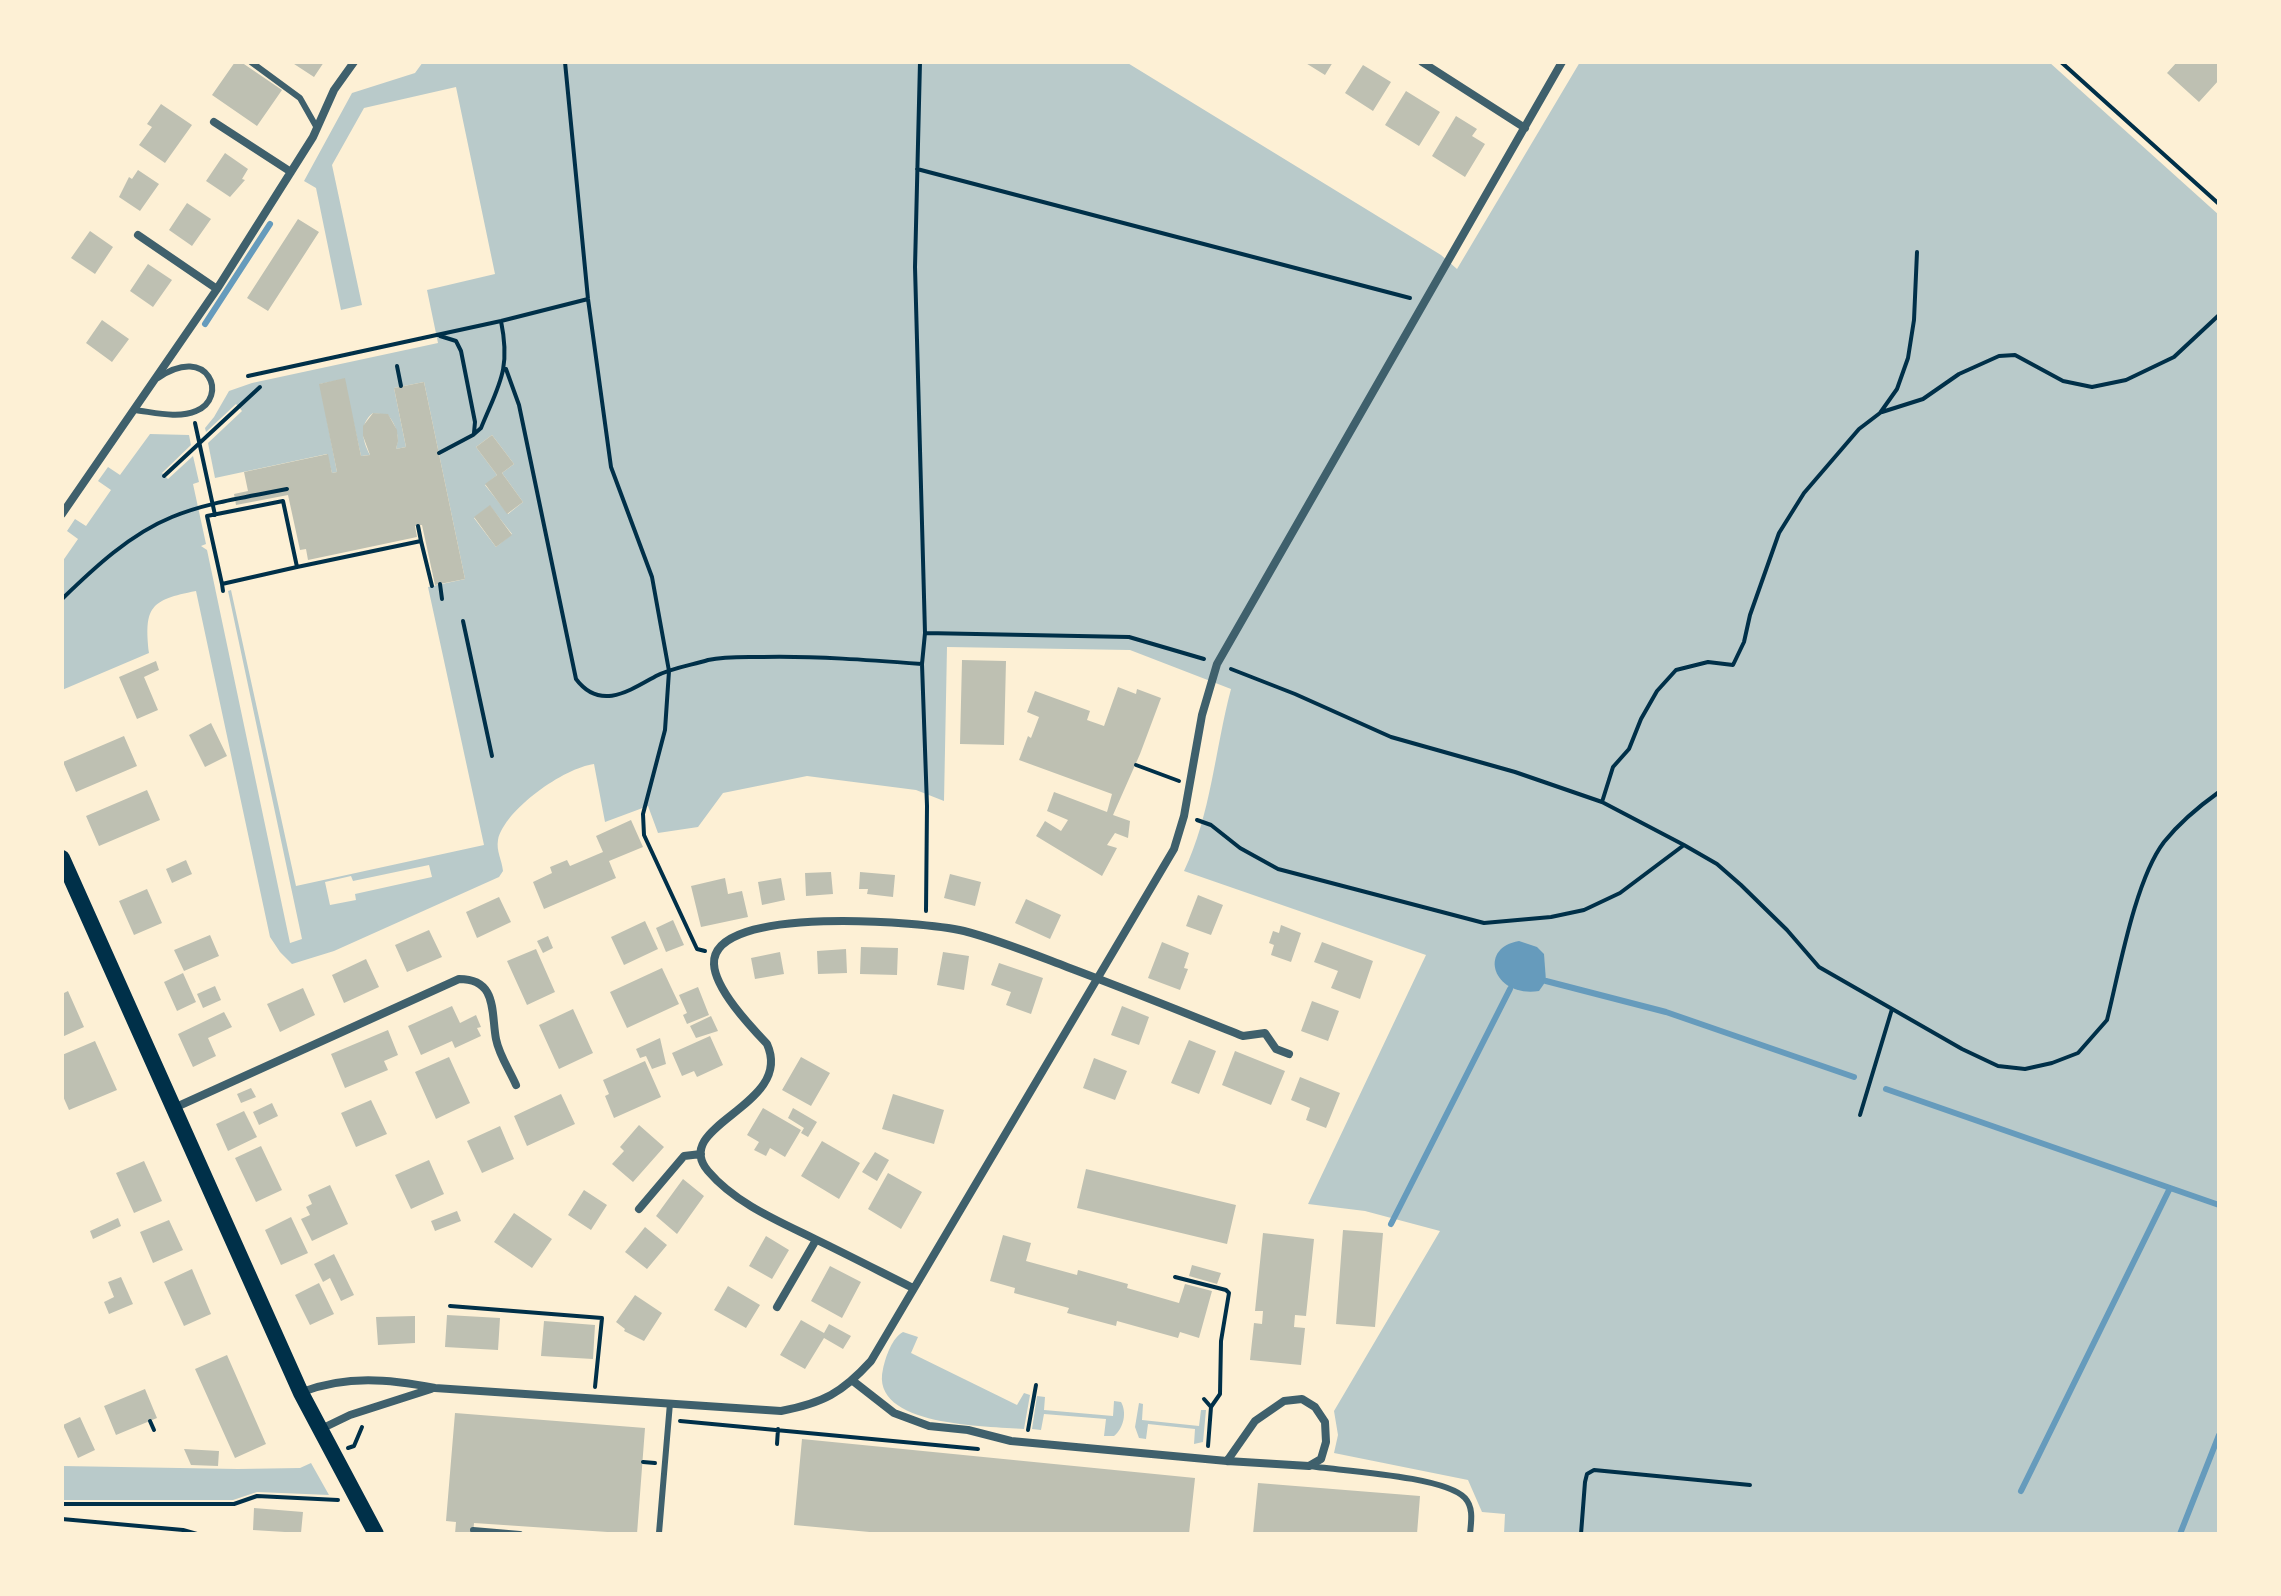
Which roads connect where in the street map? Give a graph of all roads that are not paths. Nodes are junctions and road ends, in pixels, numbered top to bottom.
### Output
1 (251, 62) edge
2 (354, 62) edge
3 (1422, 62) edge
4 (1562, 62) edge
5 (214, 122) dead end
6 (317, 128) junction
7 (1525, 128) junction
8 (291, 172) junction
9 (138, 235) dead end
10 (217, 289) junction
11 (155, 380) junction
12 (134, 410) junction
13 (62, 514) edge
14 (62, 858) edge
15 (1099, 979) junction
16 (1289, 1054) dead end
17 (516, 1085) dead end
18 (174, 1109) junction
19 (701, 1154) junction
20 (639, 1209) dead end
21 (816, 1240) junction
22 (913, 1288) junction
23 (777, 1307) dead end
24 (853, 1381) junction
25 (435, 1388) junction
26 (301, 1393) junction
27 (670, 1403) junction
28 (321, 1429) junction
29 (1227, 1461) junction
30 (1309, 1466) junction
31 (473, 1530) dead end
32 (376, 1534) edge
33 (520, 1534) edge
34 (659, 1534) edge
35 (669, 1534) edge
36 (1470, 1534) edge

1 - 6 lane
2 - 6 street
3 - 7 street
4 - 7 street
5 - 8 street
6 - 8 street
7 - 15 street
8 - 10 street
9 - 10 street
10 - 11 street
11 - 12 street
11 - 12 lane
12 - 13 street
14 - 18 main road
15 - 16 street
15 - 19 street
15 - 22 street
17 - 18 street
18 - 26 main road
19 - 20 street
19 - 21 street
21 - 22 street
21 - 23 street
22 - 24 street
24 - 27 street
24 - 29 street
25 - 26 street
25 - 27 street
25 - 28 street
26 - 28 main road
27 - 34 lane
28 - 32 main road
29 - 30 street
29 - 30 street
30 - 36 lane
31 - 33 lane
34 - 35 lane

